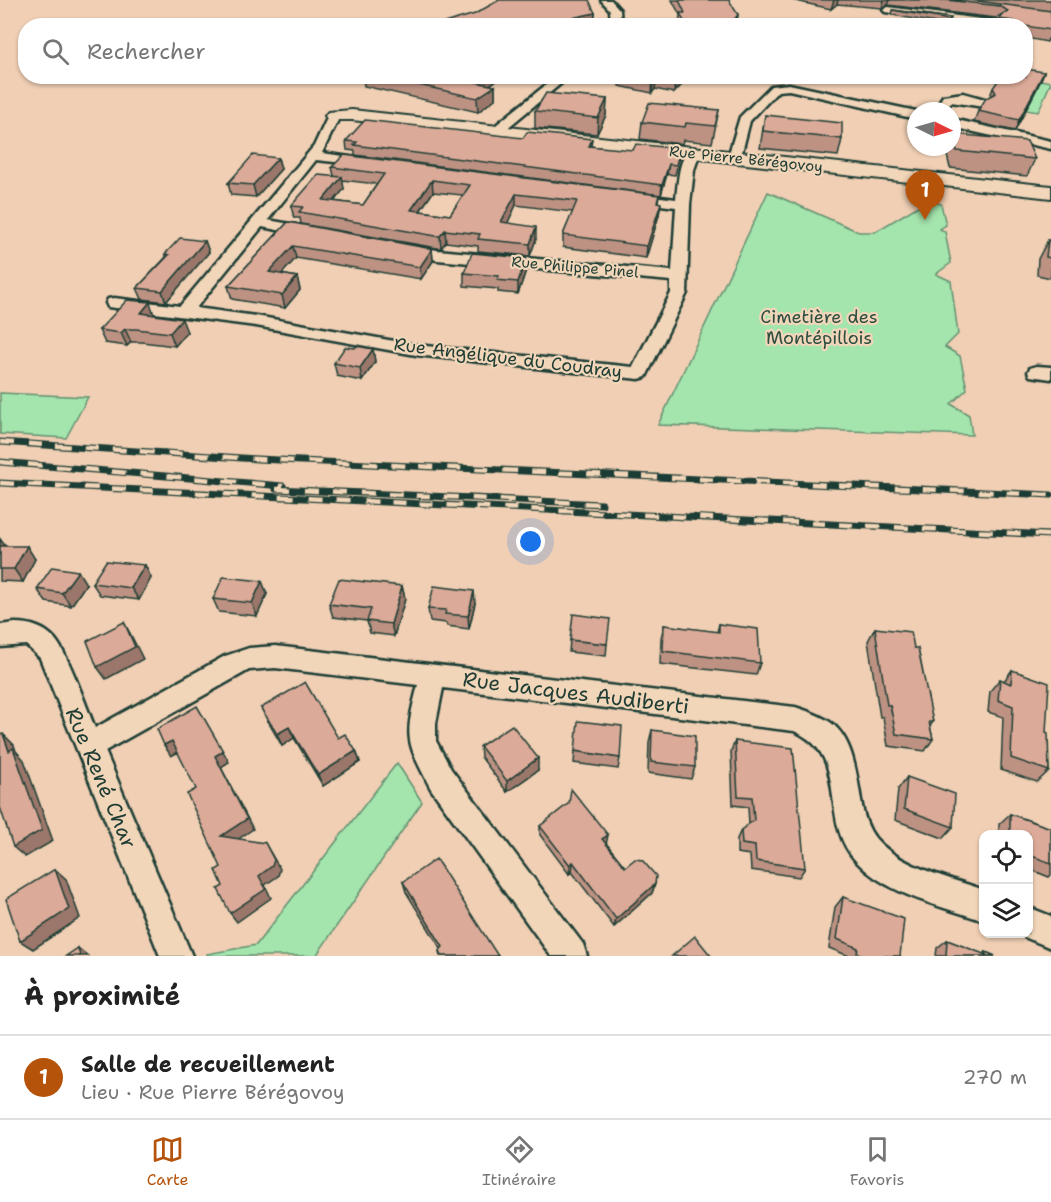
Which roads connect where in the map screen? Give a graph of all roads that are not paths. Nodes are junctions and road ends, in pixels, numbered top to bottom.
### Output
1 (606, 0) edge
2 (888, 10) dead end
3 (616, 18) edge
4 (950, 18) edge
5 (555, 84) edge
6 (945, 102) edge
7 (984, 103) edge
8 (907, 113) edge
9 (334, 116) joint
10 (961, 125) edge
11 (495, 132) junction
12 (1051, 145) edge
13 (693, 152) junction
14 (312, 156) junction
15 (735, 157) junction
16 (384, 165) edge
17 (1051, 192) edge
18 (613, 195) edge
19 (683, 204) junction
20 (257, 222) junction
21 (332, 236) edge
22 (390, 246) edge
23 (681, 277) junction
24 (114, 303) dead end
25 (184, 312) junction
26 (0, 636) edge
27 (434, 676) junction
28 (88, 746) junction
29 (979, 904) edge
30 (1033, 925) edge
31 (1051, 932) edge
32 (176, 956) edge
33 (571, 956) edge

1 - 3 street
2 - 4 street
5 - 11 street
6 - 7 street
8 - 15 street
9 - 11 street, Rue Pierre Bérégovoy
9 - 14 street
10 - 12 street
11 - 13 street, Rue Pierre Bérégovoy
13 - 15 street, Rue Pierre Bérégovoy
13 - 19 street, Rue Angélique du Coudray
14 - 16 street
14 - 20 street
15 - 17 street, Rue Pierre Bérégovoy
18 - 19 street
19 - 23 street, Rue Angélique du Coudray
20 - 21 street
20 - 25 street
22 - 23 street, Rue Philippe Pinel
23 - 25 street, Rue Angélique du Coudray
24 - 25 street, Rue Angélique du Coudray
26 - 28 street, Rue René Char
27 - 28 street, Rue Jacques Audiberti
27 - 29 street, Rue Jacques Audiberti
27 - 33 street
28 - 32 street, Rue René Char
30 - 31 street

